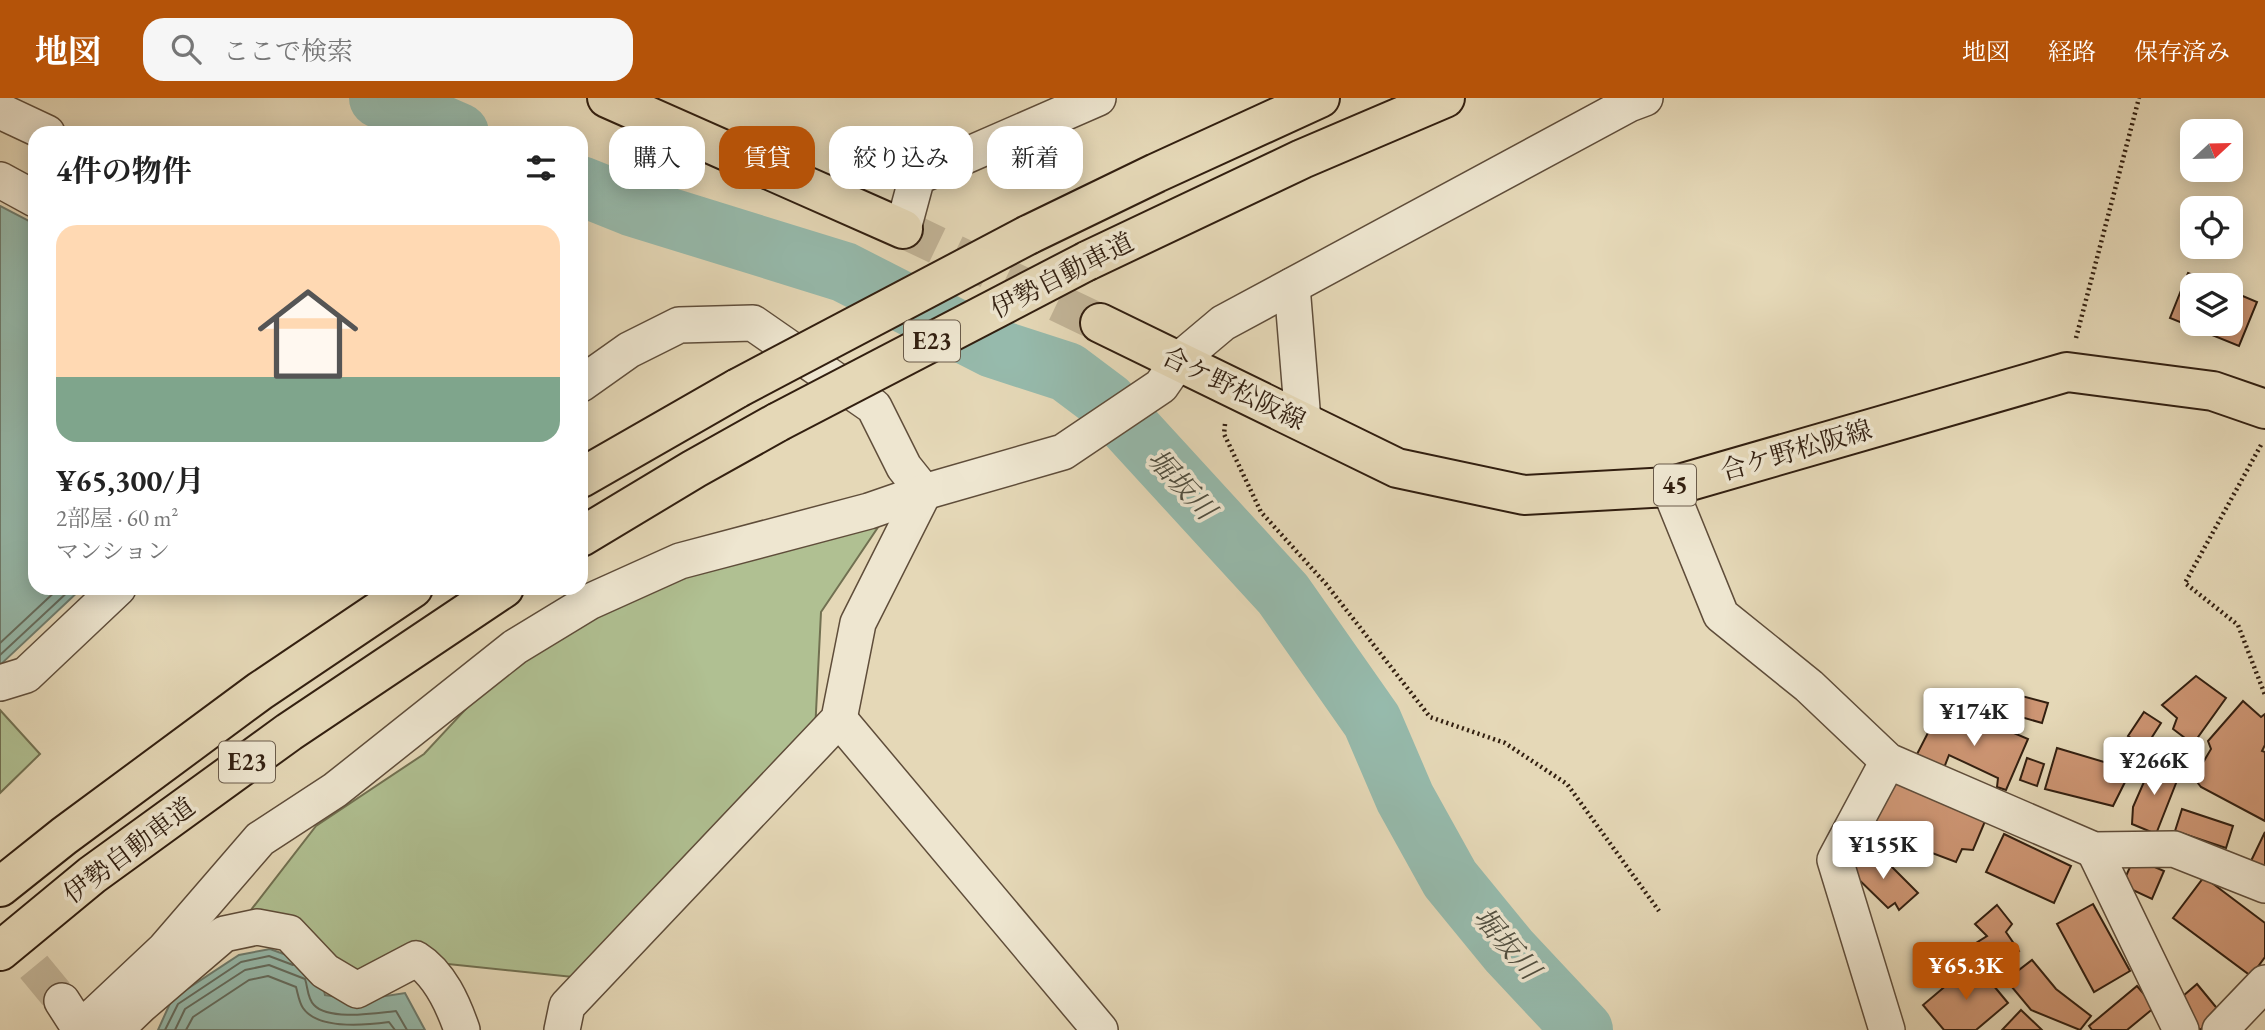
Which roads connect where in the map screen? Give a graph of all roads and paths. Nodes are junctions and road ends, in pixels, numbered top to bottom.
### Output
1 (607, 98) edge
2 (1098, 98) edge
3 (1320, 98) edge
4 (1445, 98) edge
5 (2138, 98) edge
6 (1633, 100) edge
7 (0, 111) edge
8 (32, 126) edge
9 (0, 180) edge
10 (28, 195) edge
11 (903, 229) joint
12 (1292, 286) junction
13 (1100, 323) tunnel mouth
14 (1179, 360) junction
15 (2067, 372) junction
16 (588, 379) edge
17 (1229, 385) junction
18 (2265, 410) edge
19 (1303, 421) junction
20 (2265, 438) edge
21 (588, 474) edge
22 (1669, 487) junction
23 (924, 492) junction
24 (588, 533) edge
25 (111, 595) edge
26 (403, 595) edge
27 (494, 595) edge
28 (0, 683) edge
29 (2265, 695) edge
30 (839, 719) junction
31 (1888, 761) junction
32 (2094, 850) junction
33 (2265, 885) edge
34 (0, 887) edge
35 (1659, 911) dead end
36 (0, 951) edge
37 (2265, 983) edge
38 (74, 1020) edge
39 (116, 1030) edge
40 (462, 1030) edge
41 (562, 1030) edge
42 (1100, 1030) edge
43 (1887, 1030) edge
44 (2181, 1030) edge
45 (2220, 1030) edge

1 - 11 main road
2 - 11 street
3 - 21 main road, 伊勢自動車道 / E23, bridge
4 - 24 main road, 伊勢自動車道 / E23, bridge
5 - 15 path
6 - 12 street
7 - 8 street
9 - 10 street
12 - 14 street
12 - 19 street
13 - 14 main road, 合ケ野松阪線 / 45
14 - 17 main road, 合ケ野松阪線 / 45
14 - 23 street
15 - 18 main road, 合ケ野松阪線 / 45
15 - 22 main road, 合ケ野松阪線 / 45
16 - 23 street
17 - 19 main road, 合ケ野松阪線 / 45
17 - 35 path
19 - 22 main road, 合ケ野松阪線 / 45
20 - 29 path
22 - 31 street
23 - 30 street
23 - 38 street
25 - 28 street
26 - 34 main road, 伊勢自動車道 / E23
27 - 36 main road, 伊勢自動車道 / E23
30 - 41 street
30 - 42 street
31 - 32 street
31 - 43 street
32 - 33 street
32 - 44 street
37 - 45 street
39 - 40 street

